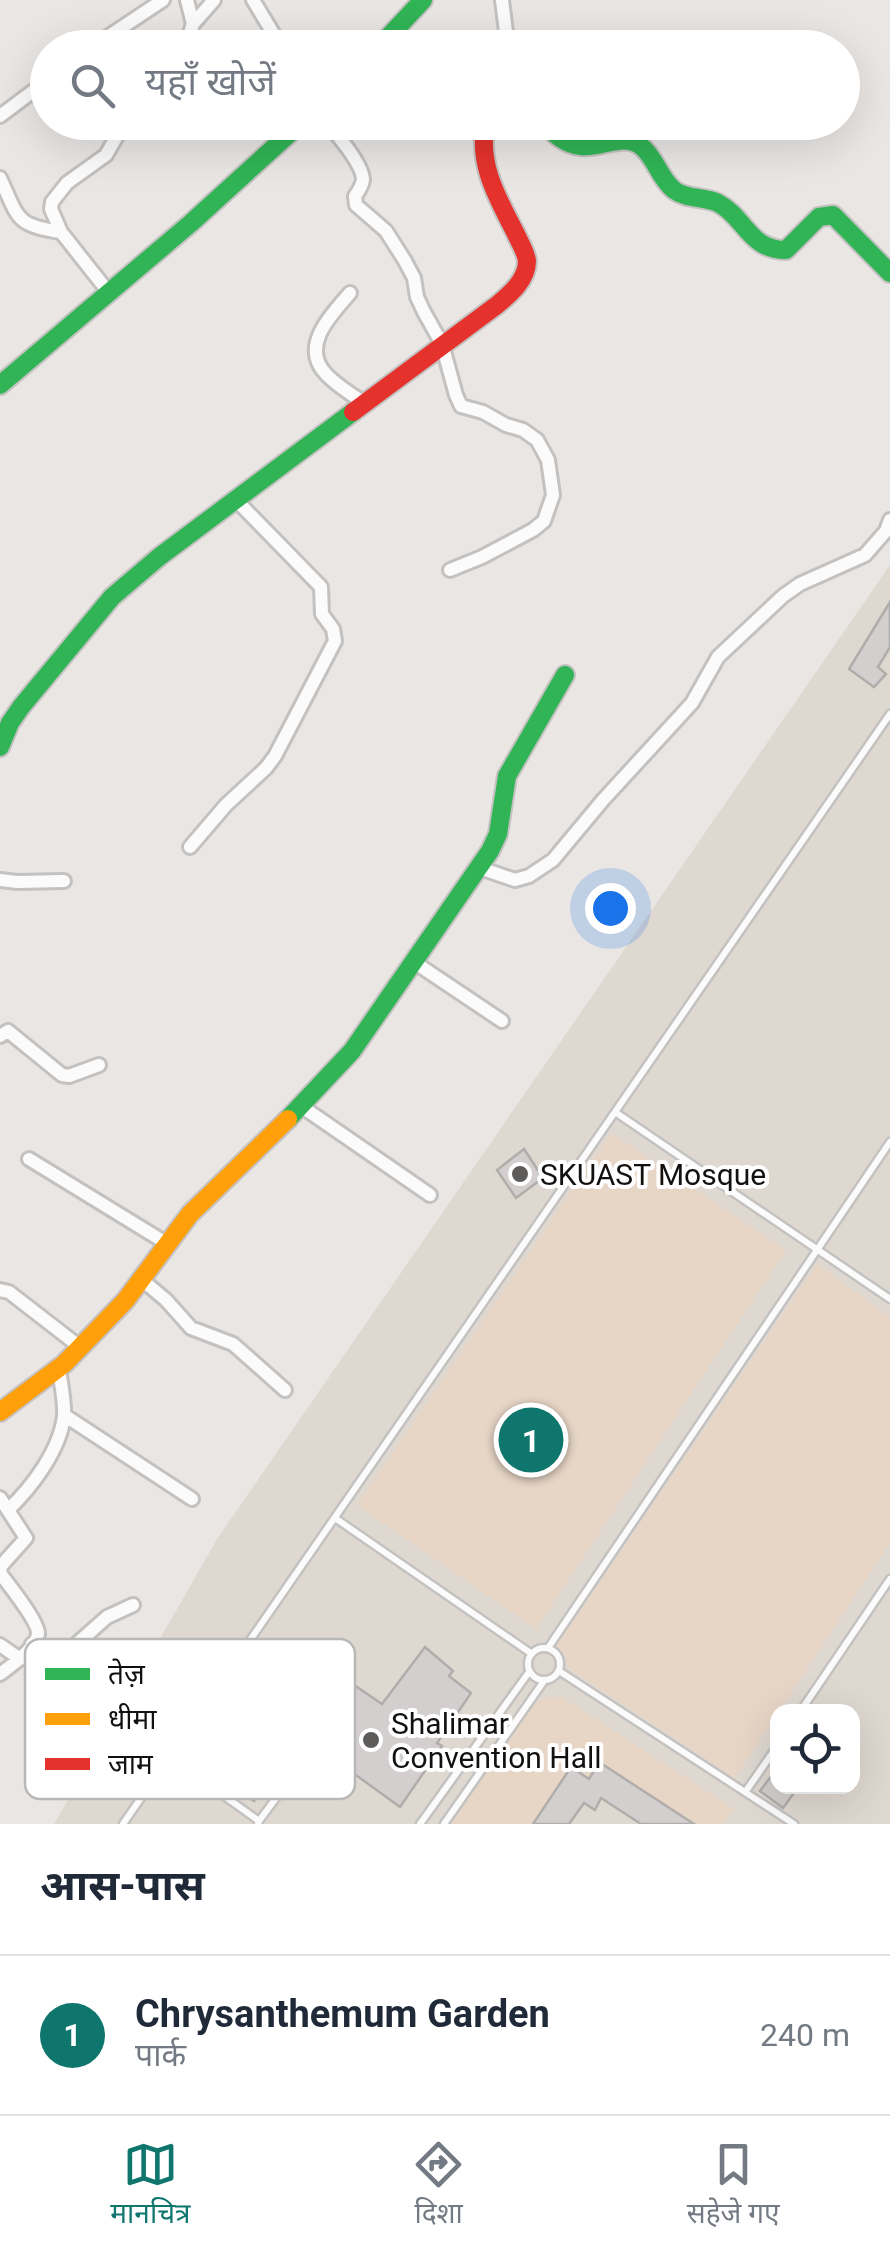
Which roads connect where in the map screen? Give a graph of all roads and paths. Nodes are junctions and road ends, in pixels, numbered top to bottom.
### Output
1 (163, 0) edge
2 (187, 0) edge
3 (214, 0) edge
4 (253, 0) edge
5 (423, 0) edge
6 (502, 0) edge
7 (193, 24) junction
8 (118, 30) edge
9 (191, 30) edge
10 (271, 30) edge
11 (395, 30) edge
12 (506, 30) edge
13 (30, 94) edge
14 (0, 116) edge
15 (115, 140) edge
16 (282, 140) edge
17 (341, 140) edge
18 (483, 140) edge
19 (563, 140) edge
20 (0, 178) edge
21 (60, 232) junction
22 (890, 273) edge
23 (350, 293) dead end
24 (110, 294) junction
25 (442, 344) junction
26 (0, 385) edge
27 (364, 403) junction
28 (236, 500) junction
29 (890, 520) edge
30 (450, 570) dead end
31 (564, 675) dead end
32 (890, 714) edge
33 (0, 746) edge
34 (190, 847) dead end
35 (480, 868) junction
36 (0, 880) edge
37 (64, 881) dead end
38 (414, 962) junction
39 (502, 1020) dead end
40 (0, 1036) edge
41 (98, 1064) dead end
42 (301, 1106) junction
43 (615, 1112) junction
44 (890, 1142) edge
45 (29, 1159) dead end
46 (430, 1195) dead end
47 (166, 1243) junction
48 (817, 1250) junction
49 (141, 1279) junction
50 (0, 1290) edge
51 (890, 1299) edge
52 (80, 1347) junction
53 (59, 1369) junction
54 (285, 1390) dead end
55 (0, 1412) edge
56 (64, 1415) junction
57 (192, 1499) dead end
58 (4, 1504) edge
59 (335, 1518) junction
60 (890, 1579) edge
61 (133, 1605) dead end
62 (35, 1639) edge
63 (80, 1639) edge
64 (251, 1639) edge
65 (0, 1644) edge
66 (548, 1648) junction
67 (25, 1652) edge
68 (532, 1654) junction
69 (20, 1658) junction
70 (559, 1671) junction
71 (530, 1672) junction
72 (0, 1674) edge
73 (544, 1681) junction
74 (805, 1704) edge
75 (770, 1756) edge
76 (746, 1791) junction
77 (140, 1799) edge
78 (227, 1799) edge
79 (276, 1799) edge
80 (259, 1823) edge
81 (122, 1824) edge
82 (420, 1824) edge
83 (444, 1824) edge
84 (794, 1824) edge

1 - 8 street
2 - 7 street
3 - 7 street
4 - 10 street
5 - 11 street
6 - 12 street
7 - 9 street
13 - 14 street
15 - 21 street
16 - 24 street
17 - 25 street
18 - 25 street
19 - 22 street
20 - 21 street
21 - 24 street
23 - 27 street
24 - 26 street
25 - 27 street
25 - 30 street
27 - 28 street
28 - 33 street
28 - 34 street
29 - 35 street
31 - 35 street
32 - 43 lane
35 - 38 street
36 - 37 street
38 - 39 street
38 - 42 street
40 - 41 street
42 - 46 street
42 - 47 street
43 - 48 lane
43 - 59 lane
44 - 48 lane
45 - 47 street
47 - 49 street
48 - 51 lane
48 - 66 lane
49 - 52 street
49 - 54 street
50 - 52 street
52 - 53 street
53 - 55 street
53 - 56 street
56 - 57 street
56 - 58 street
58 - 62 street
59 - 64 lane
59 - 68 lane
60 - 74 lane
61 - 63 street
65 - 69 street
66 - 68 lane
66 - 70 lane
67 - 69 street
68 - 71 lane
69 - 72 street
70 - 73 lane
70 - 76 lane
71 - 73 lane
71 - 82 lane
73 - 83 lane
75 - 76 lane
76 - 84 lane
77 - 81 lane
78 - 80 lane
79 - 80 lane

